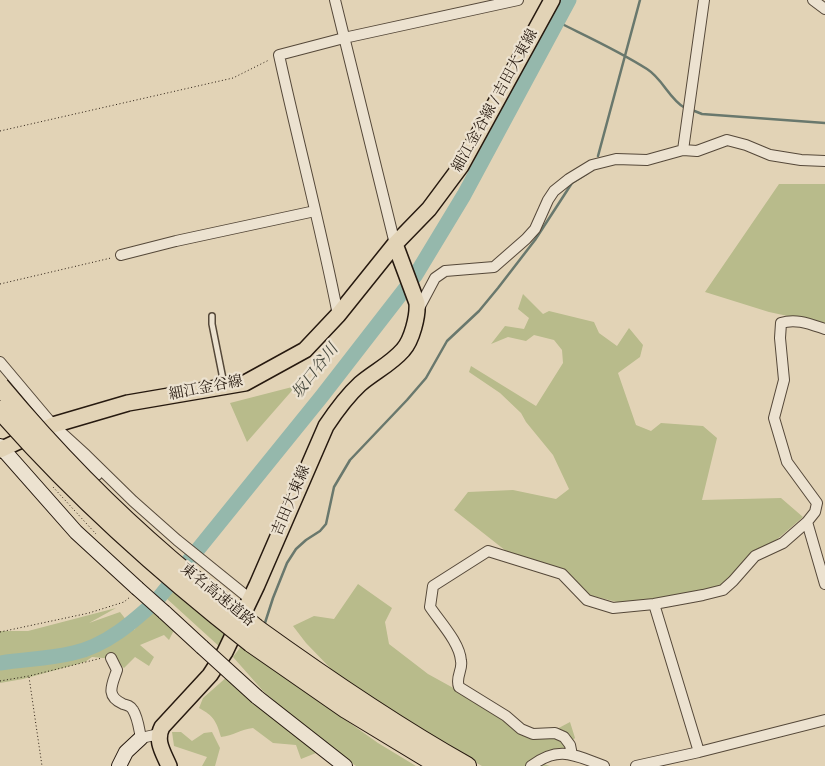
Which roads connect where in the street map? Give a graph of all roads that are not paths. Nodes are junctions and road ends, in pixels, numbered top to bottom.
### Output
1 (335, 0) edge
2 (518, 0) edge
3 (552, 0) edge
4 (704, 0) edge
5 (813, 0) edge
6 (825, 9) edge
7 (344, 38) junction
8 (683, 150) junction
9 (825, 161) edge
10 (315, 211) junction
11 (397, 249) junction
12 (121, 255) road end
13 (417, 307) junction
14 (338, 315) junction
15 (212, 316) dead end
16 (825, 328) edge
17 (0, 362) edge
18 (0, 386) edge
19 (225, 386) junction
20 (0, 410) edge
21 (49, 427) junction
22 (1, 449) edge
23 (807, 522) junction
24 (176, 543) junction
25 (825, 584) edge
26 (249, 602) junction
27 (654, 604) junction
28 (253, 635) junction
29 (111, 658) road end
30 (825, 720) edge
31 (159, 734) junction
32 (141, 738) junction
33 (699, 752) junction
34 (572, 755) junction
35 (118, 766) edge
36 (169, 766) edge
37 (345, 766) edge
38 (440, 766) edge
39 (468, 766) edge
40 (531, 766) edge
41 (604, 766) edge
42 (636, 766) edge

1 - 7 street
2 - 7 street
3 - 11 main road, 細江金谷線 / 吉田大東線
4 - 8 street
5 - 6 street
7 - 10 street
7 - 11 street
8 - 9 street
8 - 13 street
10 - 12 street
10 - 14 street
11 - 13 main road
11 - 14 main road, 細江金谷線
13 - 26 main road, 吉田大東線
14 - 19 main road, 細江金谷線
15 - 19 lane
16 - 23 street
17 - 21 street
18 - 28 highway, 東名高速道路, bridge
19 - 21 main road, 細江金谷線
20 - 28 highway, 東名高速道路, bridge
21 - 22 main road, 細江金谷線
21 - 24 street
22 - 37 street, bridge
23 - 25 street
23 - 27 street
24 - 26 street
24 - 26 street
26 - 31 main road, 吉田大東線
27 - 33 street
27 - 34 street
28 - 38 highway, 東名高速道路
28 - 39 highway, 東名高速道路
29 - 32 street
30 - 33 street
31 - 32 street
31 - 36 main road
32 - 35 street
33 - 42 street
34 - 40 street
34 - 41 street

